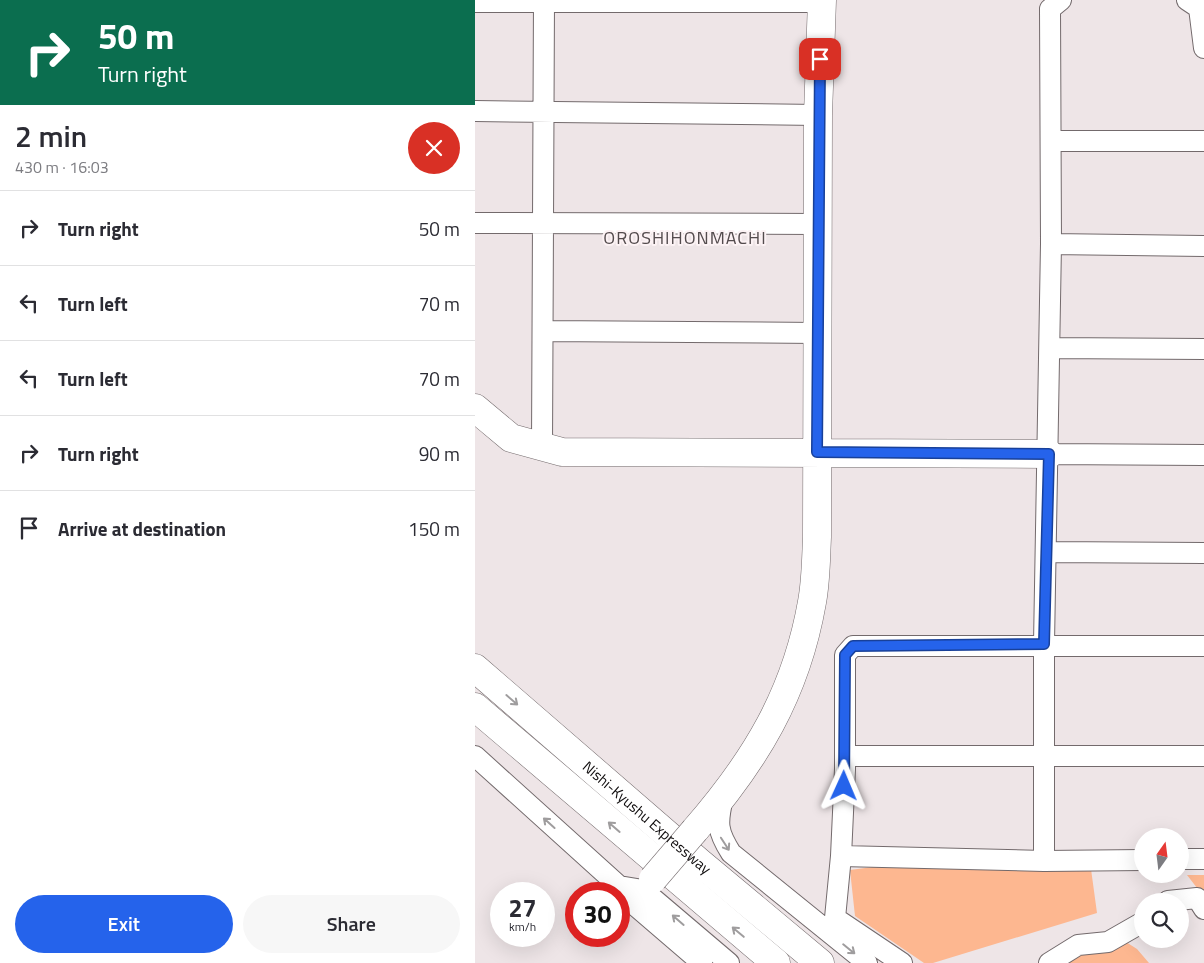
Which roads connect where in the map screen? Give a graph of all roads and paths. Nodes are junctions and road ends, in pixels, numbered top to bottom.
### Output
1 (1061, 0) edge
2 (1187, 0) edge
3 (822, 1) edge
4 (475, 2) edge
5 (544, 2) edge
6 (1204, 48) edge
7 (475, 111) edge
8 (545, 113) junction
9 (818, 116) junction
10 (1051, 141) junction
11 (1204, 141) edge
12 (475, 223) edge
13 (544, 224) junction
14 (818, 224) junction
15 (1051, 244) junction
16 (1204, 246) edge
17 (543, 331) junction
18 (818, 333) junction
19 (1050, 348) junction
20 (1204, 349) edge
21 (475, 408) edge
22 (542, 447) junction
23 (817, 452) junction
24 (1049, 454) junction
25 (1204, 456) edge
26 (1047, 552) junction
27 (1204, 553) edge
28 (1044, 644) junction
29 (1204, 646) edge
30 (475, 668) edge
31 (475, 707) edge
32 (1044, 755) junction
33 (475, 756) edge
34 (845, 756) junction
35 (1204, 756) edge
36 (723, 798) junction
37 (841, 856) junction
38 (1189, 859) edge
39 (1204, 859) edge
40 (1134, 860) edge
41 (1044, 861) junction
42 (699, 862) junction
43 (643, 890) junction
44 (1189, 899) edge
45 (1204, 909) edge
46 (1134, 927) edge
47 (702, 963) edge
48 (729, 963) edge
49 (776, 963) edge
50 (820, 963) edge
51 (839, 963) edge
52 (867, 963) edge
53 (902, 963) edge
54 (1049, 963) edge

1 - 10 street
2 - 6 street
3 - 5 street
3 - 9 main road
4 - 5 street
5 - 8 street
7 - 8 street
8 - 9 street
8 - 13 street
9 - 14 main road
10 - 11 street
10 - 15 street
12 - 13 street
13 - 14 street
13 - 17 street
14 - 18 main road
15 - 16 street
15 - 19 street
17 - 18 street
17 - 22 street
18 - 23 main road
19 - 20 street
19 - 24 street
21 - 22 main road
22 - 23 main road
23 - 24 main road
23 - 36 main road
24 - 25 street
24 - 26 street
26 - 27 street
26 - 28 street
28 - 29 street
28 - 32 street
28 - 34 street
30 -> 42 main road, Nishi-Kyushu Expressway
49 -> 31 main road, Nishi-Kyushu Expressway
32 - 34 street
32 - 35 street
32 - 41 street
43 -> 33 street
34 - 37 street
36 - 43 main road, bridge
36 -> 52 street
37 - 41 street
37 - 53 street
38 - 39 street
40 - 41 street
42 - 50 main road, Nishi-Kyushu Expressway
42 - 51 main road
43 - 47 street
48 -> 43 street
44 - 45 street
46 - 54 street

